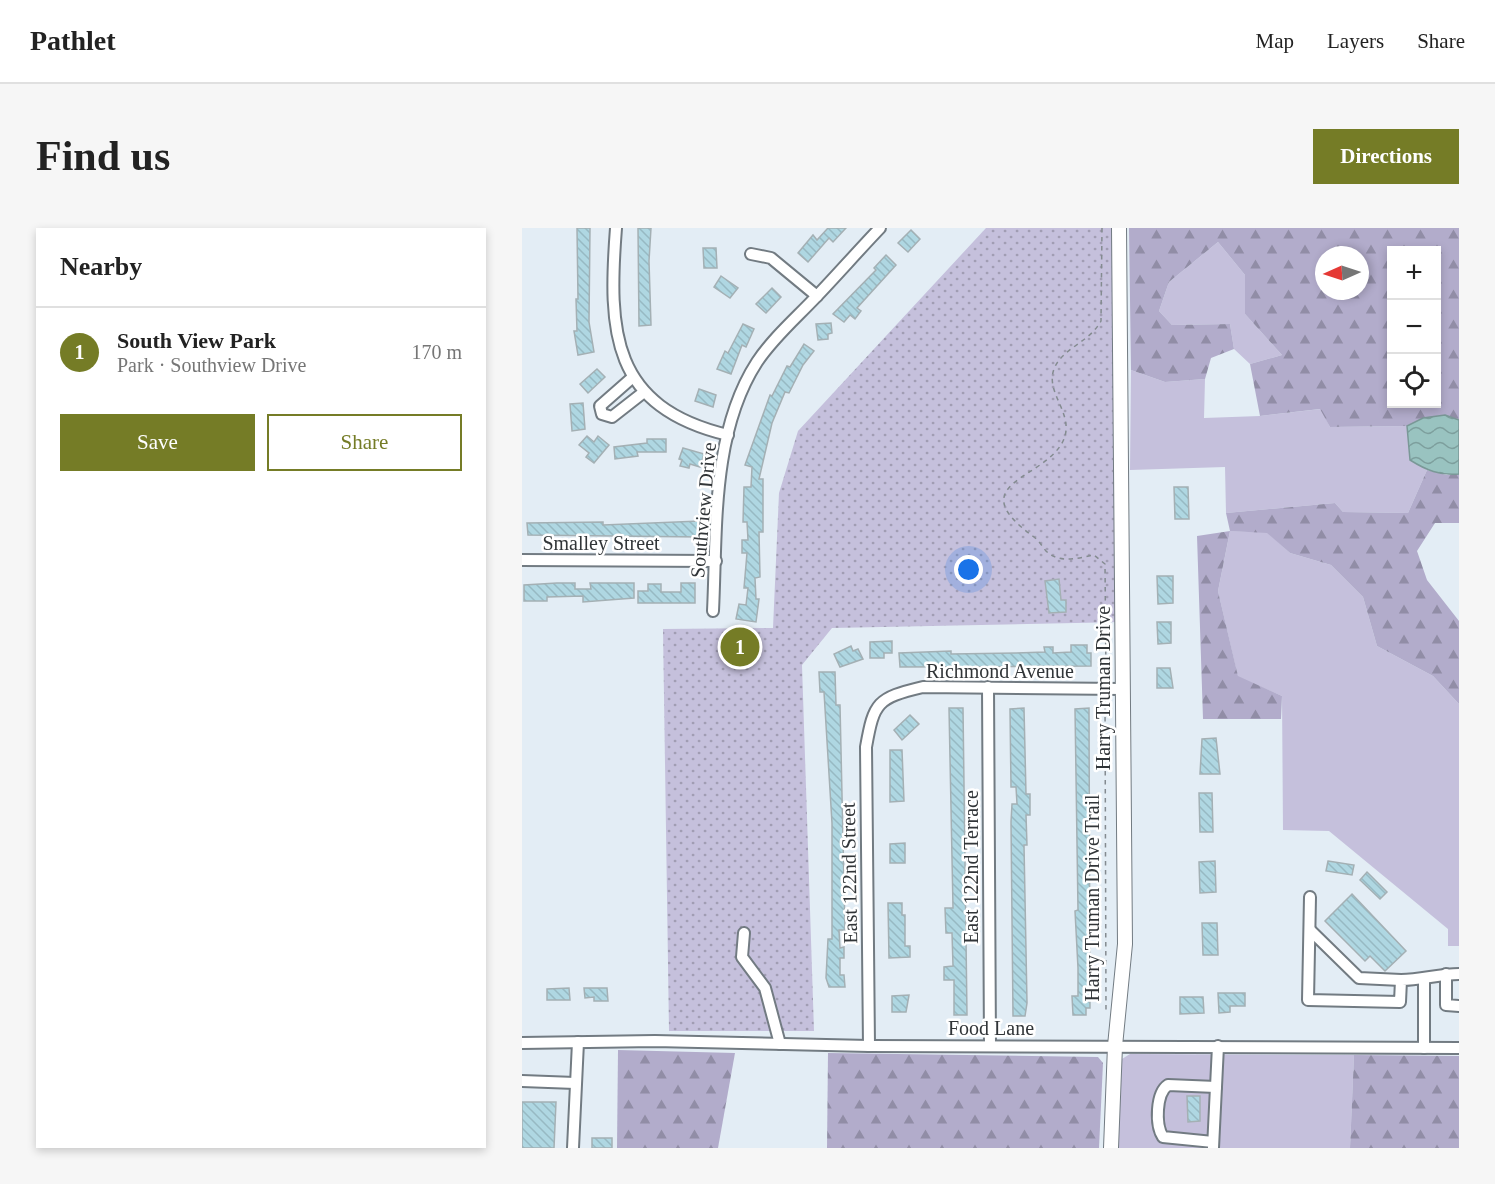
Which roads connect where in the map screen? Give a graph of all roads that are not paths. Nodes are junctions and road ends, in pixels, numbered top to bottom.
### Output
1 (616, 228) edge
2 (880, 228) edge
3 (1119, 228) edge
4 (752, 254) dead end
5 (816, 296) junction
6 (633, 377) junction
7 (644, 392) junction
8 (728, 435) junction
9 (522, 560) edge
10 (716, 561) junction
11 (713, 611) dead end
12 (987, 687) junction
13 (1123, 689) junction
14 (880, 702) joint
15 (1310, 897) dead end
16 (1310, 930) junction
17 (744, 933) dead end
18 (1446, 974) junction
19 (1459, 974) edge
20 (1401, 980) junction
21 (1424, 980) junction
22 (1459, 1006) edge
23 (578, 1042) junction
24 (522, 1043) edge
25 (780, 1044) junction
26 (869, 1046) junction
27 (990, 1046) junction
28 (1115, 1046) junction
29 (1218, 1047) junction
30 (1424, 1048) junction
31 (1459, 1048) edge
32 (522, 1081) edge
33 (574, 1083) junction
34 (1216, 1087) junction
35 (1213, 1145) edge
36 (573, 1148) edge
37 (1111, 1148) edge

1 - 6 street
2 - 5 street, Southview Drive
3 - 13 main road, Harry Truman Drive
4 - 5 street
5 - 8 street, Southview Drive
6 - 7 street
6 - 7 street
7 - 8 street
8 - 10 street, Southview Drive
9 - 10 street, Smalley Street
10 - 11 street, Southview Drive
12 - 13 street, Richmond Avenue
12 - 14 street, Richmond Avenue
12 - 27 street, East 122nd Terrace
13 - 28 main road, Harry Truman Drive
14 - 26 street, East 122nd Street
15 - 16 street
16 - 20 street
16 - 20 street
17 - 25 street
18 - 19 street
18 - 21 street
18 - 22 street
20 - 21 street
21 - 30 street
23 - 24 street, Food Lane
23 - 25 street, Food Lane
23 - 33 street
25 - 26 street, Food Lane
26 - 27 street, Food Lane
27 - 28 street, Food Lane
28 - 29 street, Food Lane
28 - 37 main road, Harry Truman Drive
29 - 30 street, Food Lane
29 - 34 street
30 - 31 street, Food Lane
32 - 33 street
33 - 36 street
34 - 35 street
34 - 35 street

